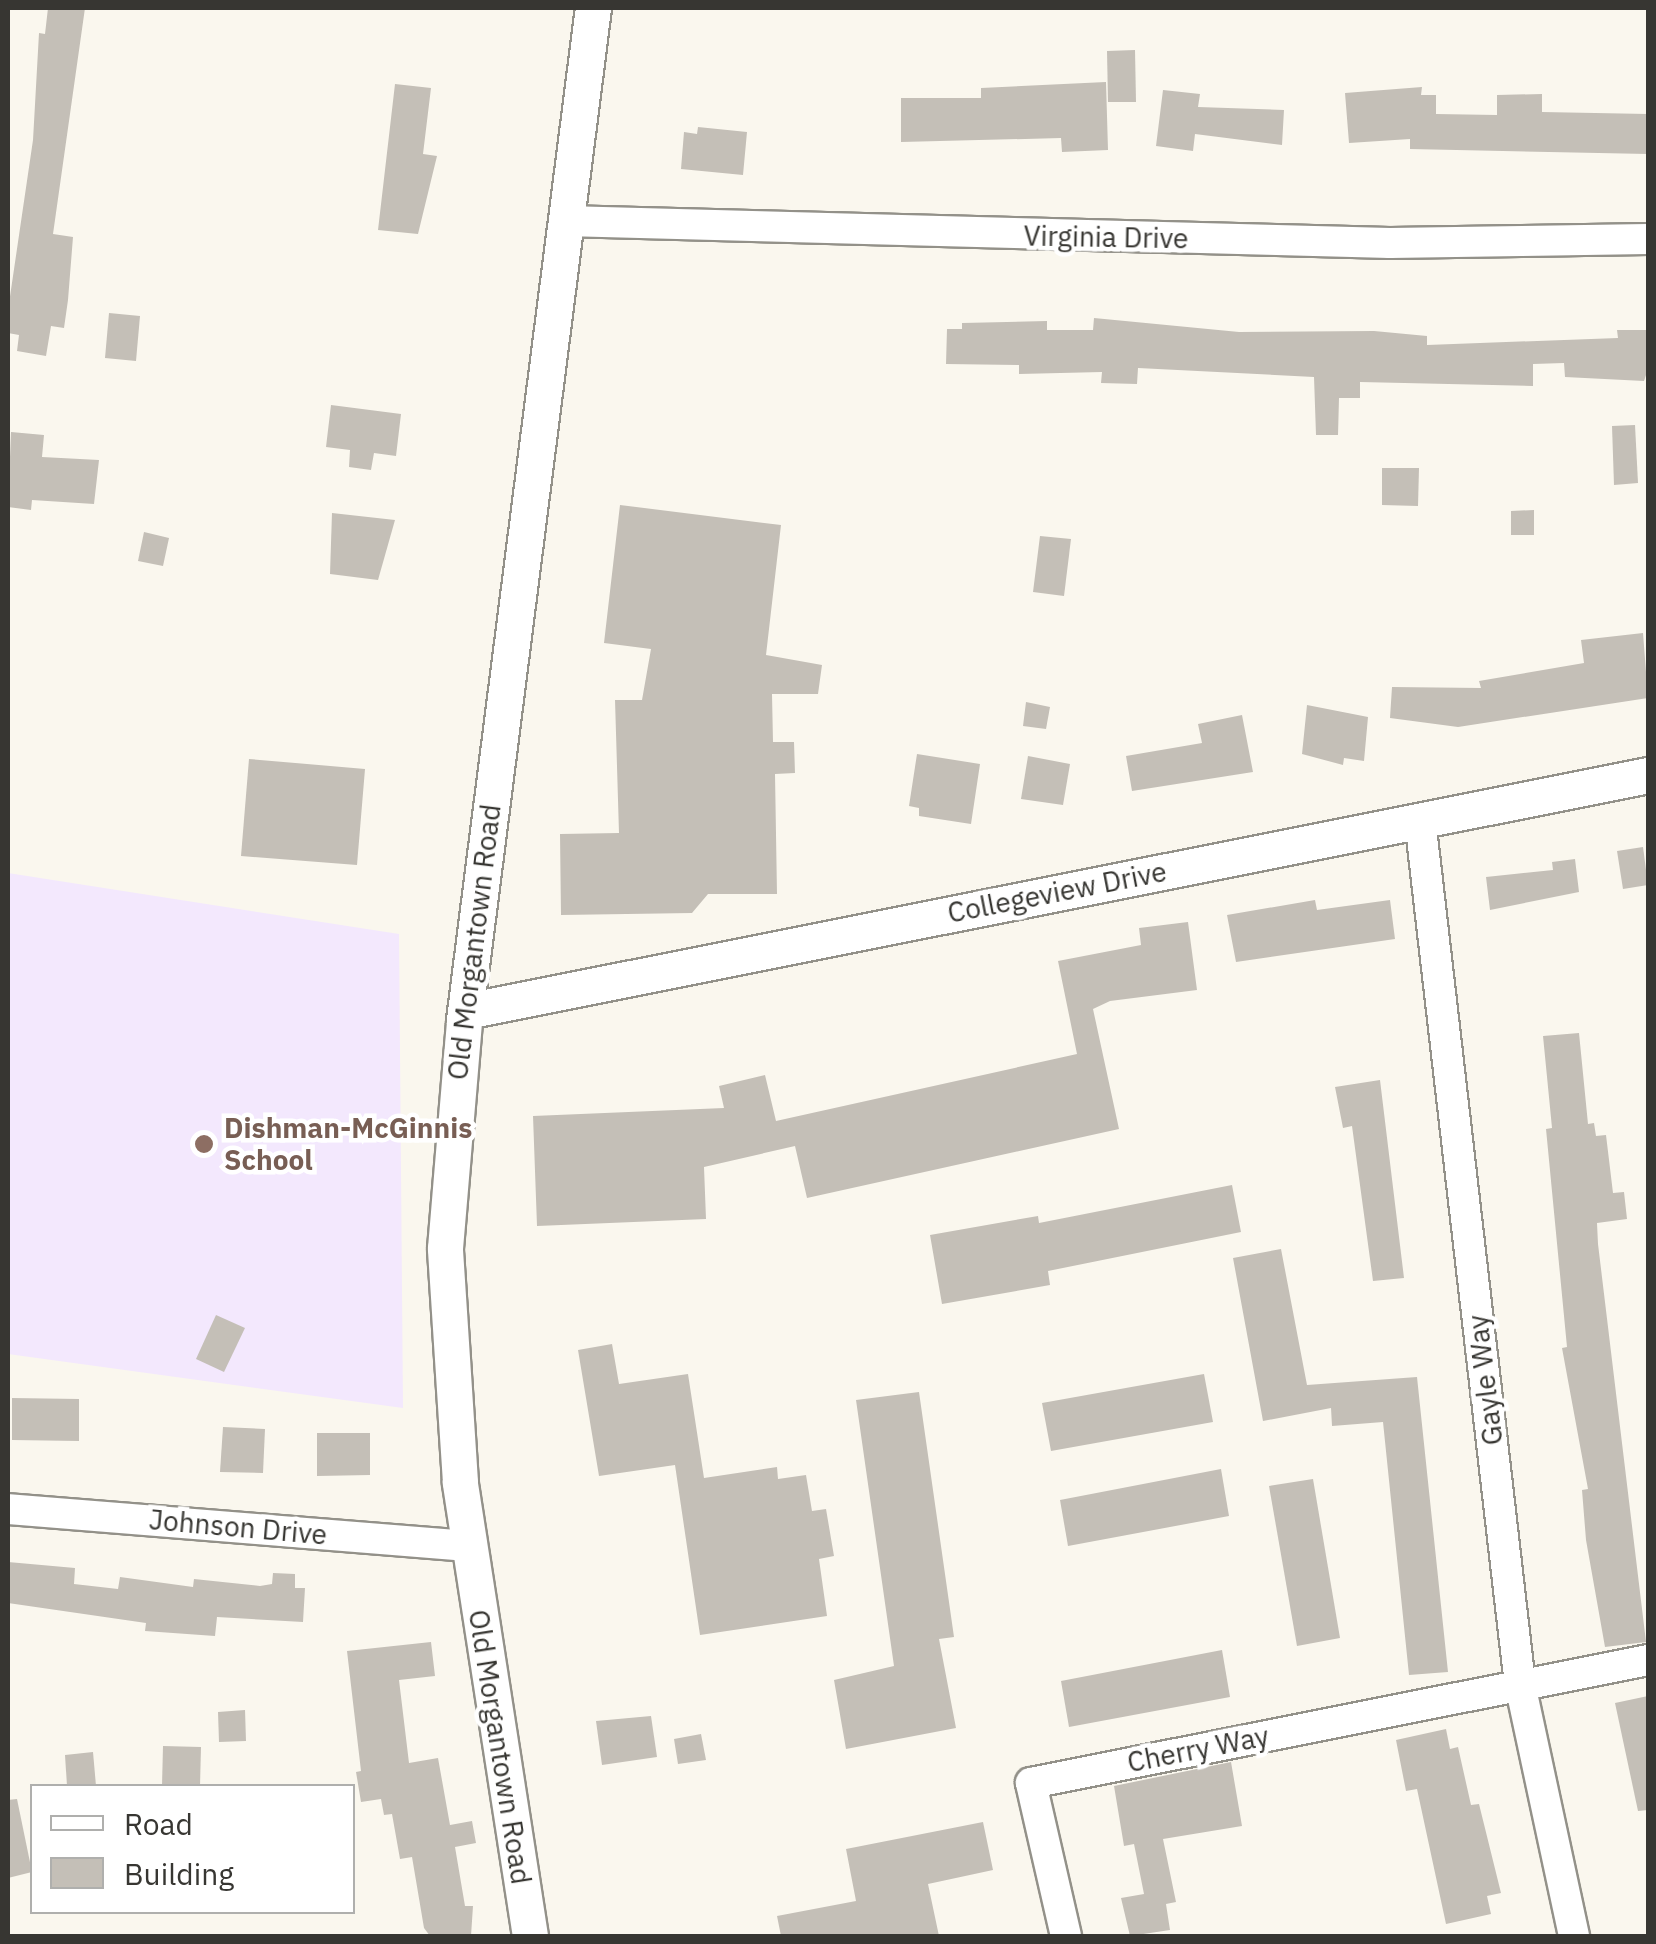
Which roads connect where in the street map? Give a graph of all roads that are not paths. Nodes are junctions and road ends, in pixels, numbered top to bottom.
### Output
1 (593, 8) edge
2 (565, 221) junction
3 (1648, 240) edge
4 (1648, 775) edge
5 (1420, 820) junction
6 (466, 1011) junction
7 (8, 1509) edge
8 (469, 1546) junction
9 (1648, 1660) edge
10 (1520, 1684) junction
11 (530, 1936) edge
12 (1066, 1936) edge
13 (1574, 1936) edge

1 - 2 street, Old Morgantown Road
2 - 3 street, Virginia Drive
2 - 6 street, Old Morgantown Road
4 - 5 street, Collegeview Drive
5 - 6 street, Collegeview Drive
5 - 10 street, Gayle Way
6 - 8 street, Old Morgantown Road
7 - 8 street, Johnson Drive
8 - 11 street, Old Morgantown Road
9 - 10 street
10 - 12 street, Cherry Way
10 - 13 street, Gayle Way

